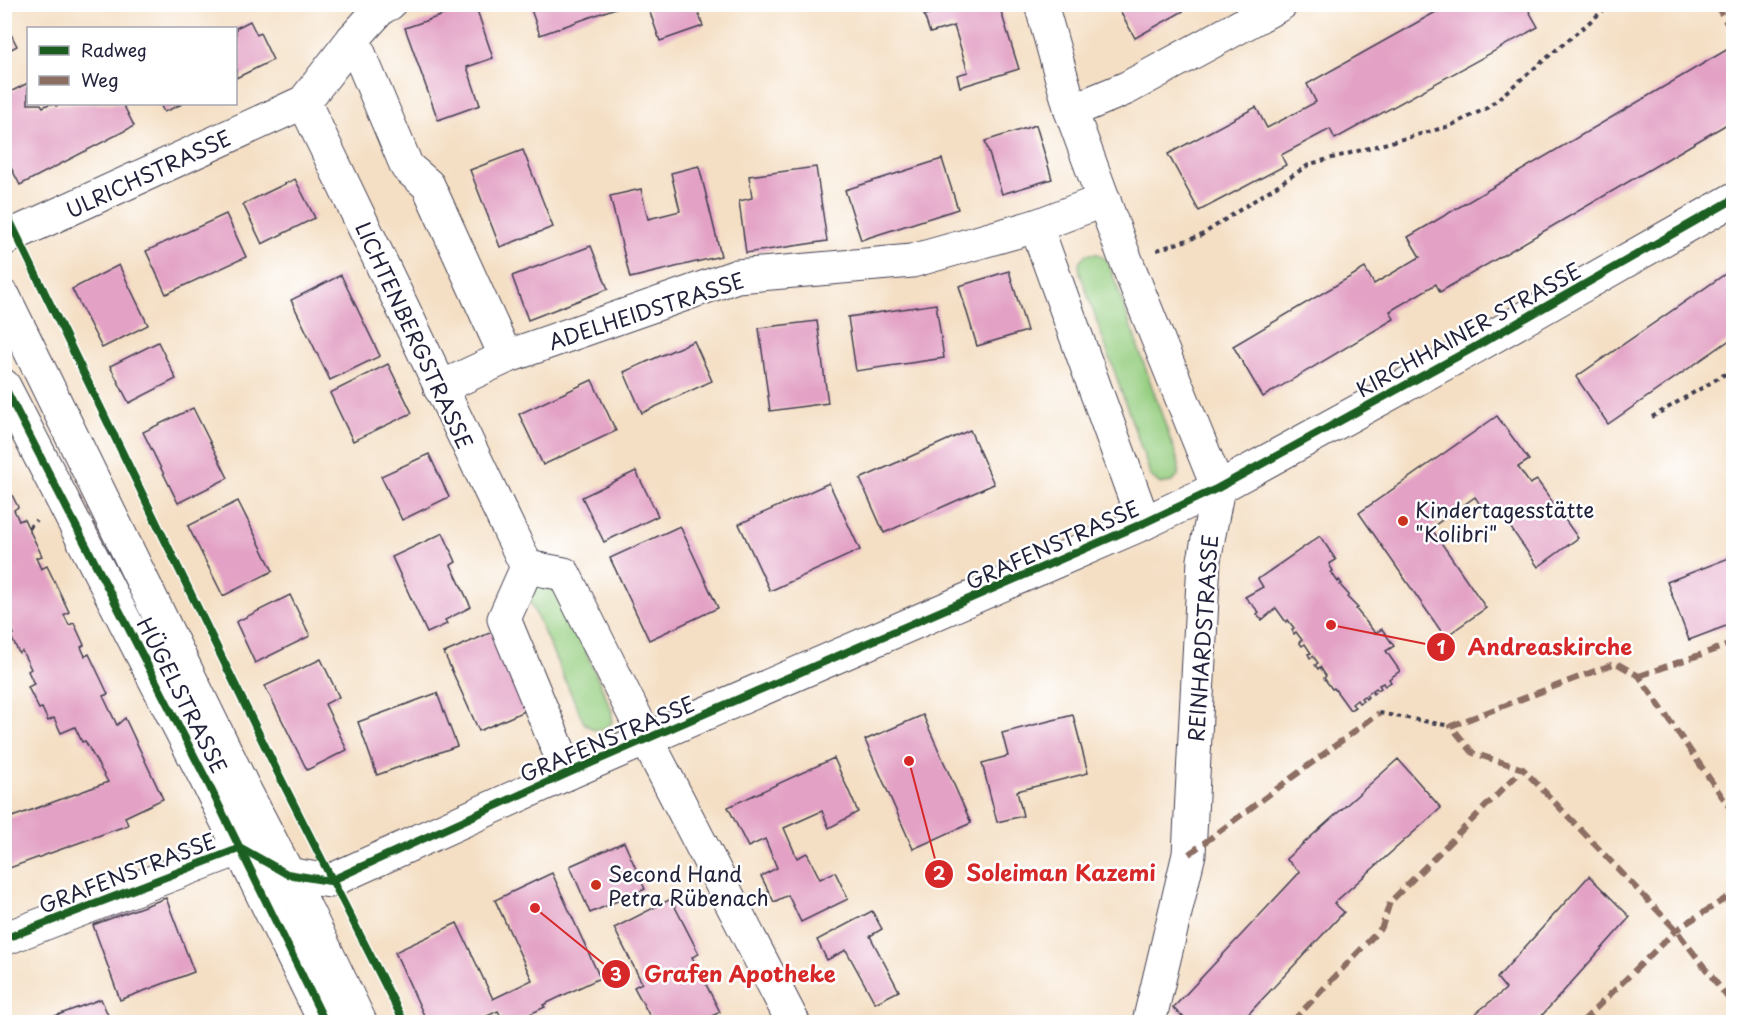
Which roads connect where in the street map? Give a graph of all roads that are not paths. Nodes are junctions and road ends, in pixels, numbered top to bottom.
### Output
1 (389, 4) edge
2 (1041, 4) edge
3 (1281, 4) edge
4 (353, 39) junction
5 (304, 102) junction
6 (1071, 111) junction
7 (1734, 199) edge
8 (1104, 200) junction
9 (1036, 226) junction
10 (4, 239) edge
11 (4, 297) edge
12 (506, 357) junction
13 (4, 386) edge
14 (440, 388) junction
15 (1218, 488) junction
16 (1144, 523) junction
17 (526, 567) junction
18 (647, 740) junction
19 (568, 773) junction
20 (241, 848) junction
21 (295, 888) junction
22 (282, 933) junction
23 (4, 939) edge
24 (326, 1023) edge
25 (360, 1023) edge
26 (794, 1023) edge
27 (1149, 1023) edge

1 - 4 street, ULRICHSTRASSE
2 - 6 street
3 - 6 street
4 - 5 street, ULRICHSTRASSE
4 - 12 street
5 - 10 street, ULRICHSTRASSE
5 - 14 street, LICHTENBERGSTRASSE
6 - 8 street
7 - 15 street, KIRCHHAINER STRASSE
8 - 9 street
8 - 15 street
9 - 12 street, ADELHEIDSTRASSE
9 - 16 street
11 - 21 street, HÜGELSTRASSE
12 - 14 street, ADELHEIDSTRASSE
13 - 20 street, HÜGELSTRASSE
14 - 17 street, LICHTENBERGSTRASSE
15 - 16 street, GRAFENSTRASSE
15 - 27 street, REINHARDSTRASSE
16 - 18 street, GRAFENSTRASSE
17 - 18 street
17 - 19 street
18 - 19 street, GRAFENSTRASSE
18 - 26 street
19 - 21 street, GRAFENSTRASSE
20 - 21 street, GRAFENSTRASSE
20 - 22 street, HÜGELSTRASSE
20 - 23 street, GRAFENSTRASSE
21 - 22 street
21 - 25 street, HÜGELSTRASSE
22 - 24 street, HÜGELSTRASSE

